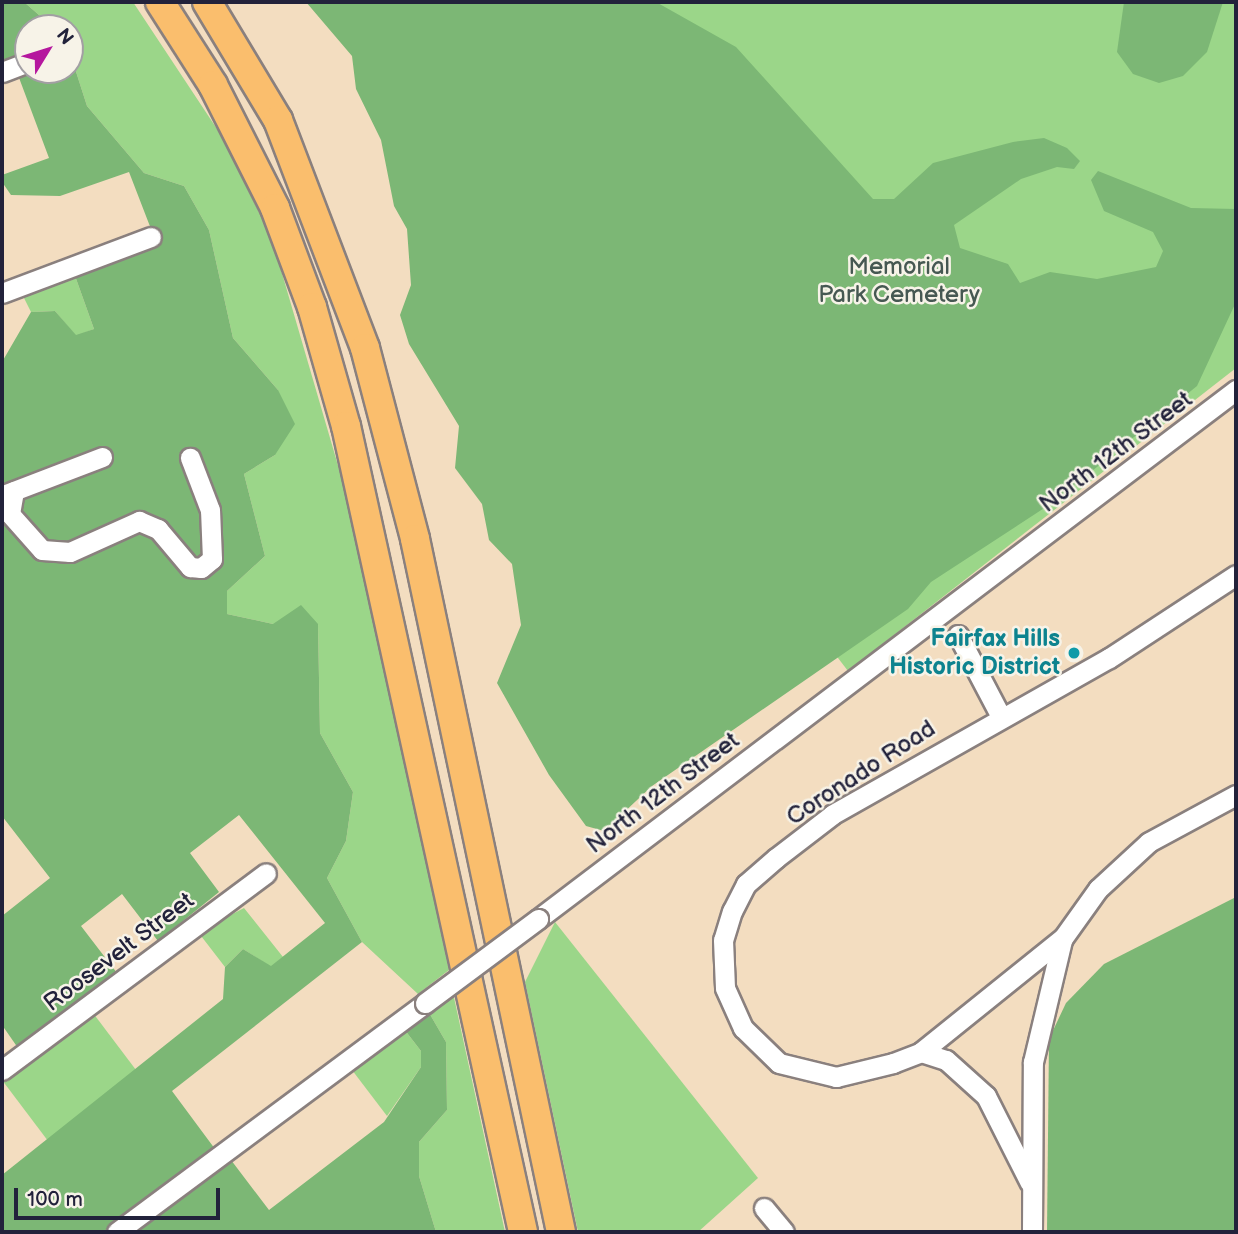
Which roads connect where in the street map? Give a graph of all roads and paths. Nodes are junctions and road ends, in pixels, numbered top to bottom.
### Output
1 (160, 2) edge
2 (208, 2) edge
3 (151, 237) dead end
4 (2, 293) edge
5 (1236, 390) edge
6 (102, 457) dead end
7 (190, 458) dead end
8 (8, 493) edge
9 (1236, 575) edge
10 (958, 635) dead end
11 (1000, 715) junction
12 (1236, 795) edge
13 (266, 873) dead end
14 (1063, 938) junction
15 (921, 1052) junction
16 (2, 1070) edge
17 (1036, 1196) junction
18 (764, 1208) dead end
19 (117, 1232) edge
20 (523, 1232) edge
21 (561, 1232) edge
22 (784, 1232) edge
23 (1032, 1232) edge

1 - 20 highway
2 - 21 highway
3 - 4 street
5 - 19 street, North 12th Street, bridge
6 - 8 street
7 - 8 street
9 - 11 street, Coronado Road
10 - 11 street
11 - 15 street, Coronado Road
12 - 14 street
13 - 16 street, Roosevelt Street
14 - 15 street
14 - 17 street
15 - 17 street
17 - 23 street
18 - 22 street

